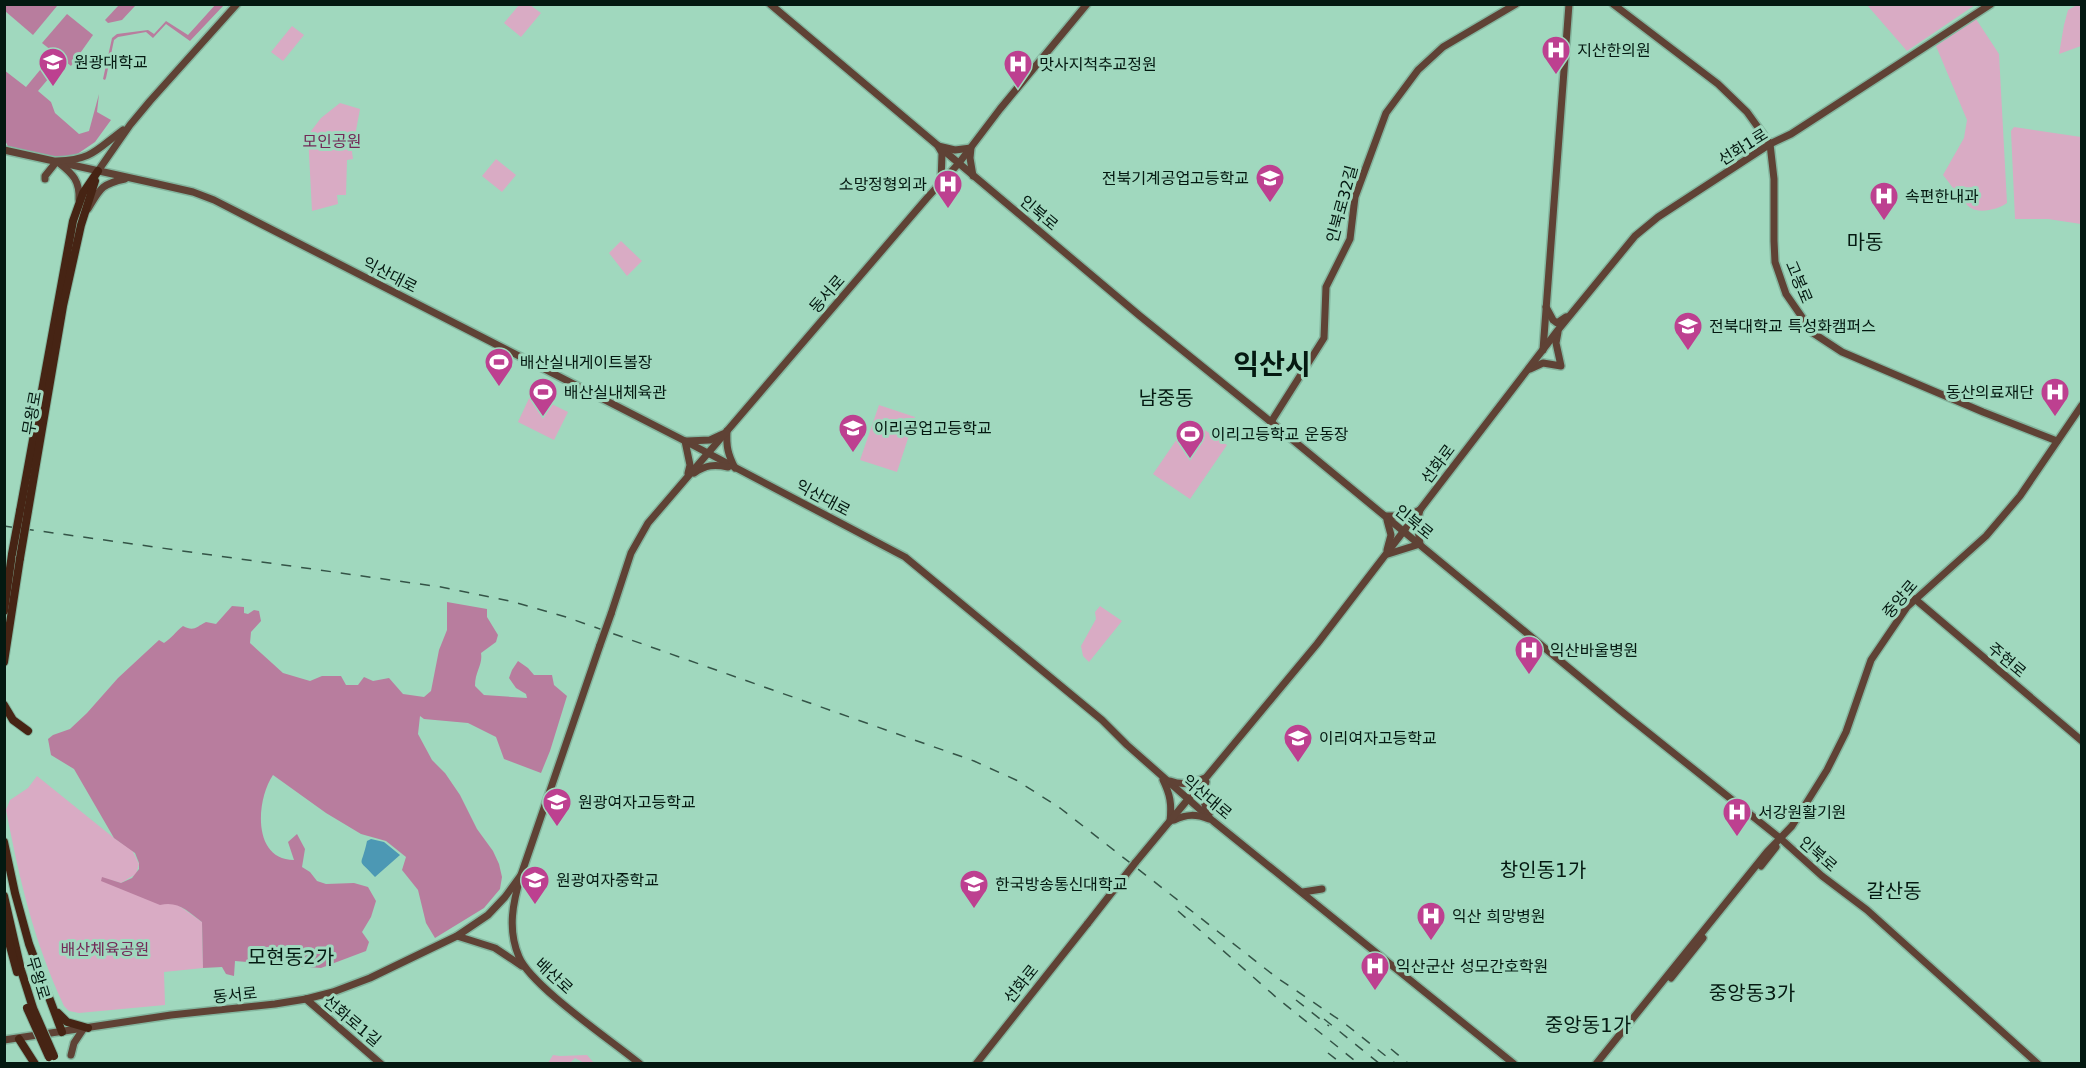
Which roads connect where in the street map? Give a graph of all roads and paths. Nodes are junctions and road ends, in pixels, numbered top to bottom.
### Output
1 (237, 4) edge
2 (770, 4) edge
3 (1087, 4) edge
4 (1516, 4) edge
5 (1569, 4) edge
6 (1613, 4) edge
7 (1991, 4) edge
8 (130, 125) junction
9 (1770, 144) junction
10 (938, 146) junction
11 (971, 148) junction
12 (4, 150) edge
13 (57, 161) junction
14 (959, 163) junction
15 (98, 171) junction
16 (973, 176) junction
17 (128, 178) junction
18 (45, 179) dead end
19 (940, 183) junction
20 (78, 204) junction
21 (84, 217) junction
22 (1546, 307) junction
23 (1571, 314) junction
24 (1558, 330) junction
25 (1543, 350) junction
26 (1526, 372) junction
27 (2082, 405) edge
28 (1271, 422) junction
29 (727, 431) junction
30 (685, 441) junction
31 (2057, 441) junction
32 (707, 453) junction
33 (735, 468) junction
34 (686, 477) junction
35 (1420, 510) junction
36 (24, 511) junction
37 (1385, 516) junction
38 (1404, 531) junction
39 (1419, 544) junction
40 (1386, 555) junction
41 (1915, 599) junction
42 (4, 611) edge
43 (4, 662) edge
44 (4, 705) edge
45 (28, 731) dead end
46 (2082, 741) edge
47 (1162, 777) junction
48 (1208, 777) junction
49 (1189, 800) junction
50 (1213, 820) junction
51 (1169, 823) junction
52 (1781, 839) junction
53 (4, 842) edge
54 (521, 875) junction
55 (1322, 889) dead end
56 (1303, 892) junction
57 (4, 896) edge
58 (4, 924) edge
59 (457, 936) junction
60 (525, 968) junction
61 (306, 999) junction
62 (52, 1005) junction
63 (30, 1008) junction
64 (86, 1028) junction
65 (62, 1032) junction
66 (19, 1039) junction
67 (4, 1040) edge
68 (71, 1055) dead end
69 (53, 1060) edge
70 (35, 1064) edge
71 (381, 1064) edge
72 (640, 1064) edge
73 (976, 1064) edge
74 (1514, 1064) edge
75 (1596, 1064) edge
76 (1602, 1064) edge
77 (2038, 1064) edge

1 - 8 street, 무왕로
2 - 10 street, 인북로
3 - 11 street, 동서로
4 - 28 street, 인북로32길
5 - 22 street
6 - 9 street, 고봉로
7 - 9 street, 선화1로
8 - 13 street
8 - 15 street, 무왕로
9 - 23 street, 선화1로
9 - 31 street, 고봉로
10 - 11 street
10 - 14 street, 인북로
10 - 19 street
11 - 14 street, 동서로
11 - 16 street
12 - 13 street, 익산대로
13 - 15 street, 익산대로
13 - 18 street
13 - 20 street
14 - 16 street, 인북로
14 - 19 street, 동서로
15 - 17 street, 익산대로
15 - 20 main road, 무왕로
15 - 21 main road, 무왕로
16 - 19 street
16 - 28 street, 인북로
17 - 21 street
17 - 30 street, 익산대로
19 - 29 street, 동서로
20 - 36 main road, 무왕로
21 - 36 main road, 무왕로
22 - 23 street
22 - 25 street
23 - 24 street, 선화1로
24 - 25 street, 선화1로
24 - 26 street
25 - 26 street, 선화로
26 - 35 street, 선화로
27 - 31 street, 중앙로
28 - 37 street, 인북로
29 - 30 street
29 - 32 street, 동서로
29 - 33 street
30 - 32 street, 익산대로
30 - 34 street
31 - 41 street, 중앙로
32 - 33 street, 익산대로
32 - 34 street, 동서로
33 - 34 street
33 - 47 street, 익산대로
34 - 54 street, 동서로, bridge
35 - 37 street
35 - 38 street, 선화로
35 - 39 street
36 - 42 main road, 무왕로, bridge
36 - 43 main road, 무왕로, bridge
37 - 38 street, 인북로
37 - 40 street
38 - 39 street, 인북로
38 - 40 street, 선화로
39 - 40 street
39 - 52 street, 인북로
40 - 48 street, 선화로
41 - 46 street, 주현로
41 - 52 street, 중앙로
44 - 45 main road
47 - 48 street
47 - 49 street, 익산대로
47 - 51 street
48 - 49 street, 선화로
48 - 50 street
49 - 50 street, 익산대로
49 - 51 street, 선화로
50 - 51 street
50 - 56 street, 익산대로
51 - 73 street, 선화로, bridge
52 - 75 street, 중앙로
52 - 76 street, 중앙로
52 - 77 street, 인북로
53 - 62 main road
54 - 59 street, 동서로
54 - 60 street, 배산로
55 - 56 street
56 - 74 street, 익산대로
57 - 63 main road, 무왕로
58 - 63 main road, 무왕로
59 - 60 street
59 - 61 street, 동서로
60 - 72 street, 배산로
61 - 64 street, 동서로
61 - 71 street, 선화로1길
62 - 64 main road
62 - 65 main road
63 - 69 main road, 무왕로, bridge
64 - 65 street, 동서로
64 - 68 street
65 - 66 street, 동서로
66 - 67 street, 동서로
66 - 70 main road

